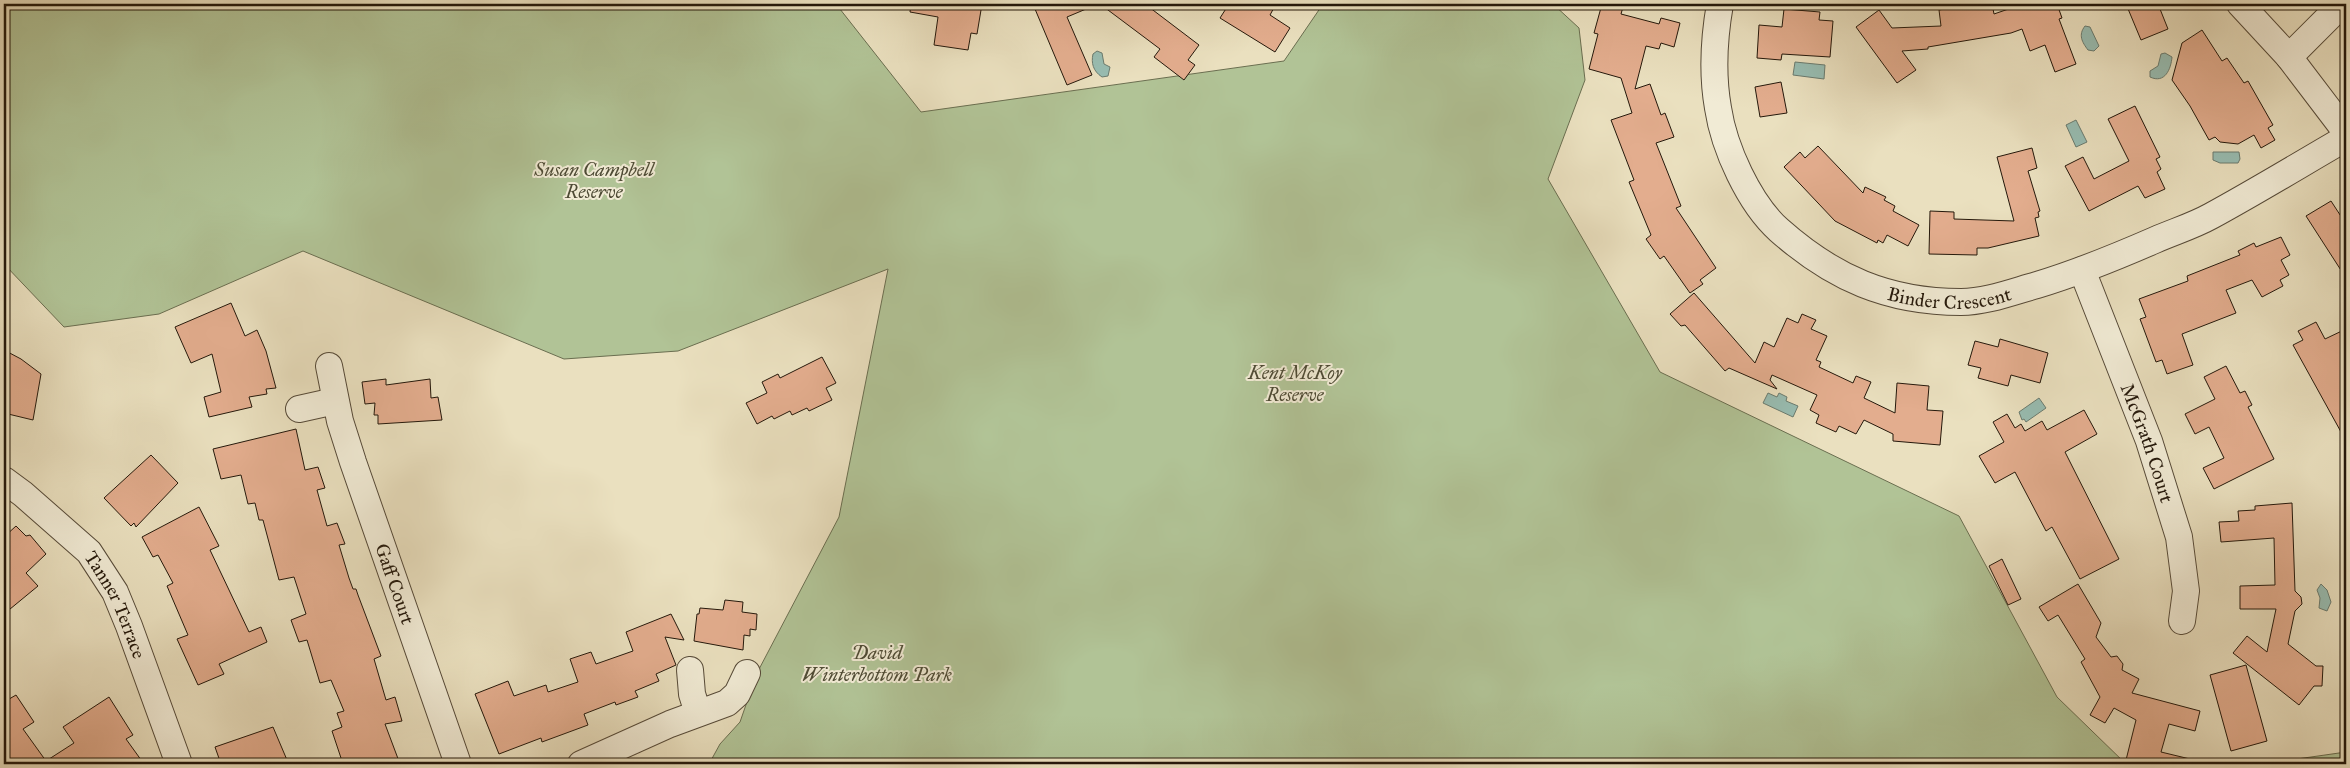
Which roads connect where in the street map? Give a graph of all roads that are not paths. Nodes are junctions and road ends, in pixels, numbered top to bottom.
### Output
1 (1720, 4) edge
2 (2240, 4) edge
3 (2342, 4) edge
4 (2289, 57) junction
5 (2346, 132) edge
6 (2346, 138) edge
7 (2082, 270) junction
8 (329, 366) dead end
9 (335, 401) junction
10 (299, 409) dead end
11 (4, 480) edge
12 (2182, 622) dead end
13 (690, 670) dead end
14 (747, 673) dead end
15 (698, 713) junction
16 (179, 764) edge
17 (458, 764) edge
18 (581, 764) edge

1 - 7 street, Binder Crescent
2 - 4 street
3 - 4 street
4 - 5 street
6 - 7 street, Binder Crescent
7 - 12 street, McGrath Court
8 - 9 street, Gaff Court
9 - 10 street
9 - 17 street, Gaff Court
11 - 16 street, Tanner Terrace
13 - 15 street
14 - 15 street
15 - 18 street

